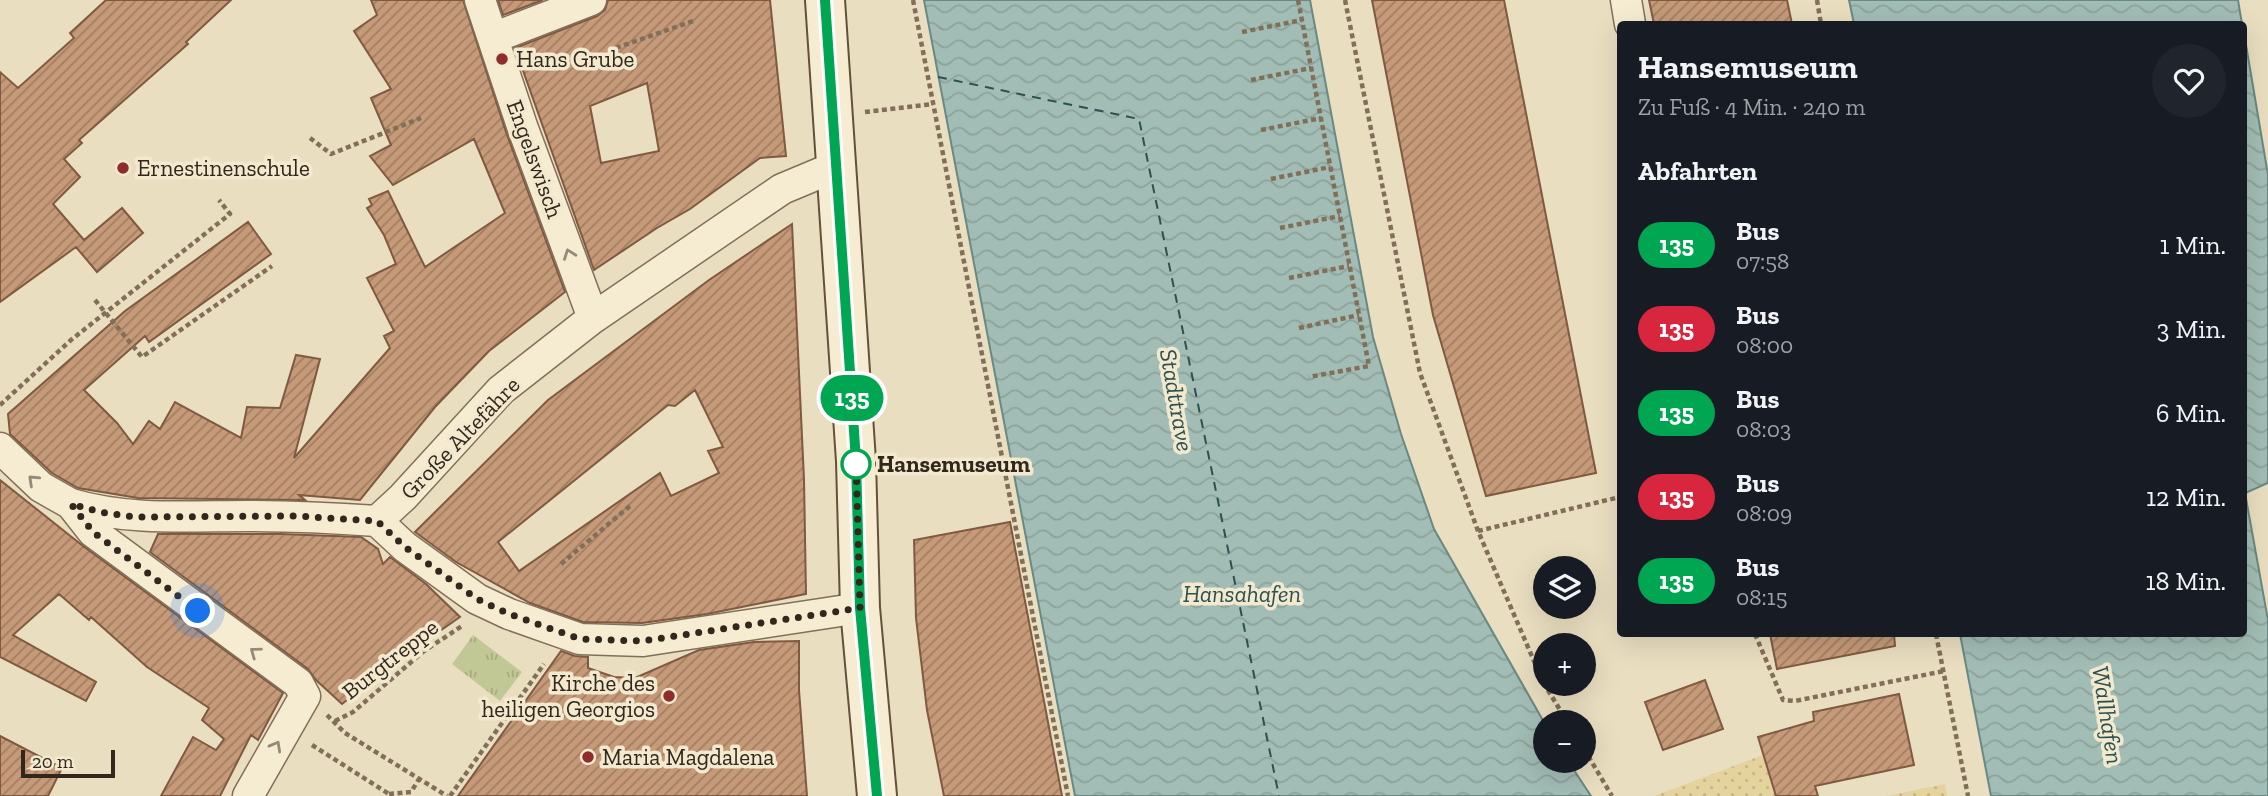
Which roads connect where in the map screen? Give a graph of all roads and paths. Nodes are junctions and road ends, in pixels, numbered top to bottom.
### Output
1 (480, 0) edge
2 (591, 0) edge
3 (825, 0) edge
4 (913, 0) edge
5 (1298, 0) edge
6 (1345, 0) edge
7 (1626, 0) edge
8 (1817, 0) edge
9 (696, 20) dead end
10 (1301, 20) junction
11 (1630, 21) edge
12 (1820, 21) edge
13 (650, 26) dead end
14 (1242, 32) dead end
15 (653, 35) junction
16 (494, 38) junction
17 (616, 48) dead end
18 (1311, 68) junction
19 (1251, 80) dead end
20 (933, 104) junction
21 (833, 116) junction
22 (421, 118) dead end
23 (1321, 118) junction
24 (1261, 131) dead end
25 (310, 138) dead end
26 (837, 166) junction
27 (1330, 167) junction
28 (1271, 179) dead end
29 (219, 200) dead end
30 (1340, 216) junction
31 (1280, 228) dead end
32 (1349, 266) junction
33 (272, 267) dead end
34 (1289, 278) dead end
35 (95, 300) dead end
36 (106, 312) junction
37 (1359, 315) junction
38 (593, 318) junction
39 (1299, 328) dead end
40 (1309, 377) dead end
41 (0, 405) edge
42 (0, 448) edge
43 (1617, 498) edge
44 (71, 504) junction
45 (630, 506) dead end
46 (377, 521) junction
47 (1478, 531) junction
48 (561, 564) dead end
49 (860, 608) junction
50 (466, 624) dead end
51 (1756, 637) edge
52 (1937, 637) edge
53 (544, 664) dead end
54 (1944, 671) junction
55 (1560, 710) edge
56 (335, 721) dead end
57 (345, 733) dead end
58 (308, 743) dead end
59 (1596, 769) edge
60 (419, 779) junction
61 (389, 795) edge
62 (248, 796) edge
63 (449, 796) edge
64 (877, 796) edge
65 (1068, 796) edge
66 (1612, 796) edge
67 (1968, 796) edge

1 - 16 street, Engelswisch
2 - 16 street
3 - 21 main road
4 - 20 path
5 - 10 path
6 - 47 path
7 - 11 street
8 - 12 path
9 - 15 path
10 - 14 path
10 - 18 path
13 - 15 path
15 - 17 path
38 -> 16 street, Engelswisch
18 - 19 path
18 - 23 path
20 - 21 path
20 - 65 path
21 - 26 main road
22 - 25 path
23 - 24 path
23 - 27 path
26 - 38 street, Große Altefähre
26 - 49 main road
27 - 28 path
27 - 30 path
29 - 36 path
30 - 31 path
30 - 32 path
32 - 34 path
32 - 37 path
33 - 36 path
35 - 36 path
36 - 41 path
37 - 39 path
37 - 40 path
38 - 46 street, Große Altefähre
44 -> 42 street
43 - 47 path
44 - 46 street
62 -> 44 street
45 - 48 path
46 - 49 street
47 - 55 path
49 - 64 main road
50 - 56 path, Burgtreppe
51 - 54 path
52 - 54 path
53 - 63 path
54 - 67 path
57 - 60 path
58 - 61 path
59 - 66 path
60 - 61 path
60 - 63 path

